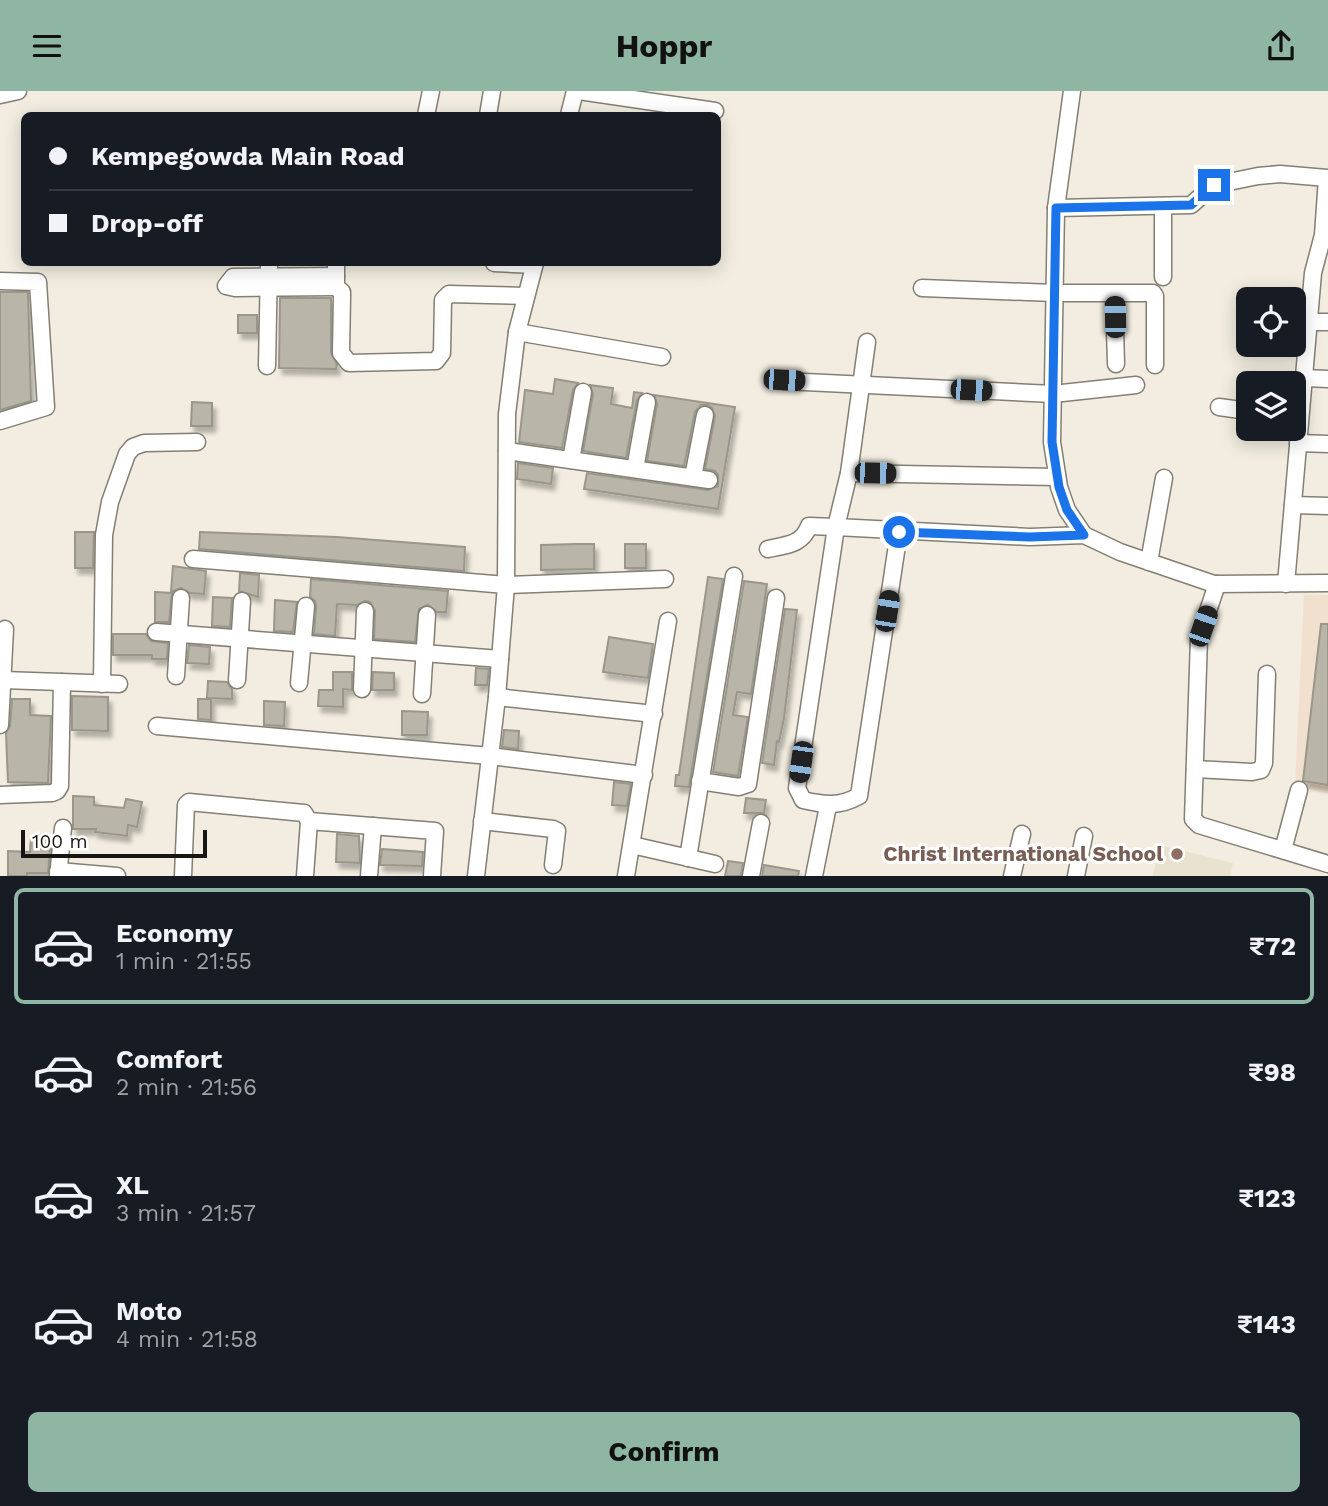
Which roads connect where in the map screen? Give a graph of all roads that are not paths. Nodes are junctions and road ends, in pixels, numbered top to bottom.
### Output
1 (18, 91) edge
2 (431, 91) edge
3 (492, 91) edge
4 (577, 91) edge
5 (1072, 91) edge
6 (0, 95) edge
7 (715, 111) dead end
8 (427, 112) edge
9 (488, 112) edge
10 (570, 112) edge
11 (1328, 178) edge
12 (1163, 206) junction
13 (1056, 208) junction
14 (534, 266) edge
15 (336, 275) edge
16 (268, 276) edge
17 (1163, 277) dead end
18 (0, 281) edge
19 (922, 288) dead end
20 (1054, 293) junction
21 (1114, 294) junction
22 (526, 296) junction
23 (1308, 322) junction
24 (1328, 322) edge
25 (517, 332) junction
26 (867, 342) dead end
27 (662, 357) dead end
28 (1116, 363) dead end
29 (1155, 365) dead end
30 (267, 366) dead end
31 (1304, 371) edge
32 (1306, 378) edge
33 (1328, 379) edge
34 (784, 380) dead end
35 (861, 384) junction
36 (1136, 385) dead end
37 (583, 391) dead end
38 (1053, 394) junction
39 (647, 402) dead end
40 (1219, 407) dead end
41 (1236, 409) edge
42 (705, 415) dead end
43 (0, 421) edge
44 (197, 442) dead end
45 (1298, 443) joint
46 (1328, 444) edge
47 (507, 451) junction
48 (571, 460) junction
49 (635, 469) junction
50 (849, 473) junction
51 (1058, 477) junction
52 (1164, 478) dead end
53 (1293, 505) junction
54 (1328, 506) edge
55 (836, 527) junction
56 (899, 532) junction
57 (1084, 535) junction
58 (768, 549) dead end
59 (193, 559) dead end
60 (1149, 562) junction
61 (734, 576) dead end
62 (665, 579) dead end
63 (1328, 583) edge
64 (1217, 584) junction
65 (1286, 584) junction
66 (506, 585) junction
67 (181, 597) dead end
68 (776, 598) dead end
69 (242, 601) dead end
70 (306, 606) dead end
71 (365, 611) dead end
72 (427, 615) dead end
73 (668, 621) dead end
74 (5, 629) dead end
75 (156, 632) dead end
76 (178, 634) junction
77 (239, 639) junction
78 (302, 644) junction
79 (363, 648) junction
80 (425, 653) junction
81 (500, 659) junction
82 (1267, 674) dead end
83 (176, 676) dead end
84 (2, 680) junction
85 (237, 680) dead end
86 (62, 682) junction
87 (299, 683) dead end
88 (102, 684) junction
89 (119, 684) dead end
90 (362, 689) dead end
91 (422, 694) dead end
92 (497, 697) junction
93 (654, 714) junction
94 (0, 725) edge
95 (157, 726) dead end
96 (490, 756) junction
97 (1195, 769) junction
98 (644, 775) junction
99 (700, 781) junction
100 (1299, 790) dead end
101 (0, 795) edge
102 (828, 806) junction
103 (309, 821) junction
104 (482, 821) junction
105 (761, 823) dead end
106 (373, 826) junction
107 (63, 828) dead end
108 (1022, 834) dead end
109 (1084, 836) dead end
110 (632, 845) junction
111 (1283, 850) junction
112 (688, 858) junction
113 (715, 864) dead end
114 (1328, 864) edge
115 (553, 865) dead end
116 (58, 874) edge
117 (117, 876) edge
118 (183, 876) edge
119 (305, 876) edge
120 (369, 876) edge
121 (432, 876) edge
122 (476, 876) edge
123 (626, 876) edge
124 (751, 876) edge
125 (814, 876) edge
126 (1012, 876) edge
127 (1076, 876) edge

1 - 6 street
2 - 8 street
3 - 9 street
4 - 7 street
4 - 10 street
5 - 13 street
11 - 12 street
11 - 23 street
12 - 13 street
12 - 17 street
13 - 20 street
14 - 22 street
15 - 16 street
15 - 22 street
16 - 30 street
18 - 43 street
19 - 20 street
20 - 21 street
20 - 38 street
21 - 28 street
21 - 29 street
22 - 25 street
23 - 24 street
23 - 31 street
25 - 27 street
25 - 47 street
26 - 35 street
32 - 33 street
34 - 35 street
35 - 38 street
35 - 50 street
36 - 38 street
37 - 48 street
38 - 51 street
39 - 49 street
40 - 41 street
42 - 49 street
44 - 88 street
45 - 46 street
45 - 53 street
47 - 48 street
47 - 66 street
48 - 49 street
50 - 51 street
50 - 55 street
51 - 57 street
52 - 60 street
53 - 54 street
53 - 65 street
55 - 56 street
55 - 58 street
55 - 102 street
56 - 57 street
56 - 102 street
57 - 60 street
59 - 66 street
60 - 64 street
61 - 99 street
62 - 66 street
63 - 65 street
64 - 65 street
64 - 97 street
66 - 81 street
67 - 76 street
68 - 99 street
69 - 77 street
70 - 78 street
71 - 79 street
72 - 80 street
73 - 93 street
74 - 84 street
75 - 76 street
76 - 77 street
76 - 83 street
77 - 78 street
77 - 85 street
78 - 79 street
78 - 87 street
79 - 80 street
79 - 90 street
80 - 81 street
80 - 91 street
81 - 92 street
82 - 97 street
84 - 86 street
84 - 94 street
86 - 88 street
86 - 101 street
88 - 89 street
92 - 93 street
92 - 96 street
93 - 98 street
95 - 96 street
96 - 98 street
96 - 104 street
97 - 111 street
98 - 110 street
99 - 112 street
100 - 111 street
102 - 125 street
103 - 106 street
103 - 118 street
103 - 119 street
104 - 115 street
104 - 122 street
105 - 124 street
106 - 120 street
106 - 121 street
107 - 116 street
108 - 126 street
109 - 127 street
110 - 112 street
110 - 123 street
111 - 114 street
112 - 113 street
116 - 117 street

